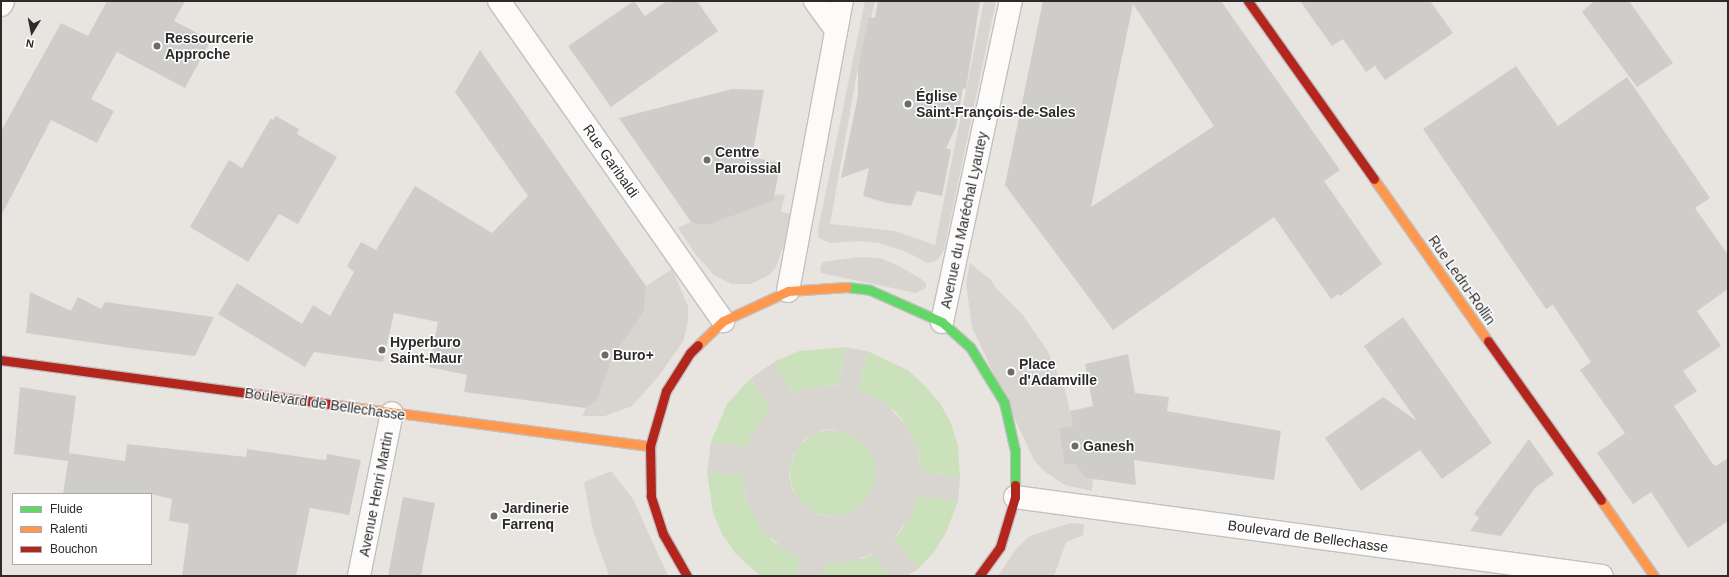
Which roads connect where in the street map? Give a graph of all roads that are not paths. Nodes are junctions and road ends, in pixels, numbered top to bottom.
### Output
1 (3, 1) edge
2 (499, 1) edge
3 (815, 1) edge
4 (842, 1) edge
5 (1011, 1) edge
6 (1248, 1) edge
7 (1, 5) edge
8 (836, 30) junction
9 (788, 291) junction
10 (723, 321) junction
11 (942, 322) junction
12 (1, 360) edge
13 (392, 413) junction
14 (650, 446) junction
15 (1015, 497) junction
16 (359, 576) edge
17 (688, 576) edge
18 (979, 576) edge
19 (1602, 576) edge
20 (1654, 576) edge

1 - 7 street
2 - 10 street, Rue Garibaldi
3 - 8 street
4 - 8 street
5 - 11 street, Avenue du Maréchal Lyautey
6 - 20 street, Rue Ledru-Rollin
8 - 9 street
9 - 10 street
9 - 11 street
10 - 14 street
11 - 15 street
12 - 13 street, Boulevard de Bellechasse
13 - 14 street, Boulevard de Bellechasse
13 - 16 street, Avenue Henri Martin
14 - 17 street
15 - 18 street
15 - 19 street, Boulevard de Bellechasse

